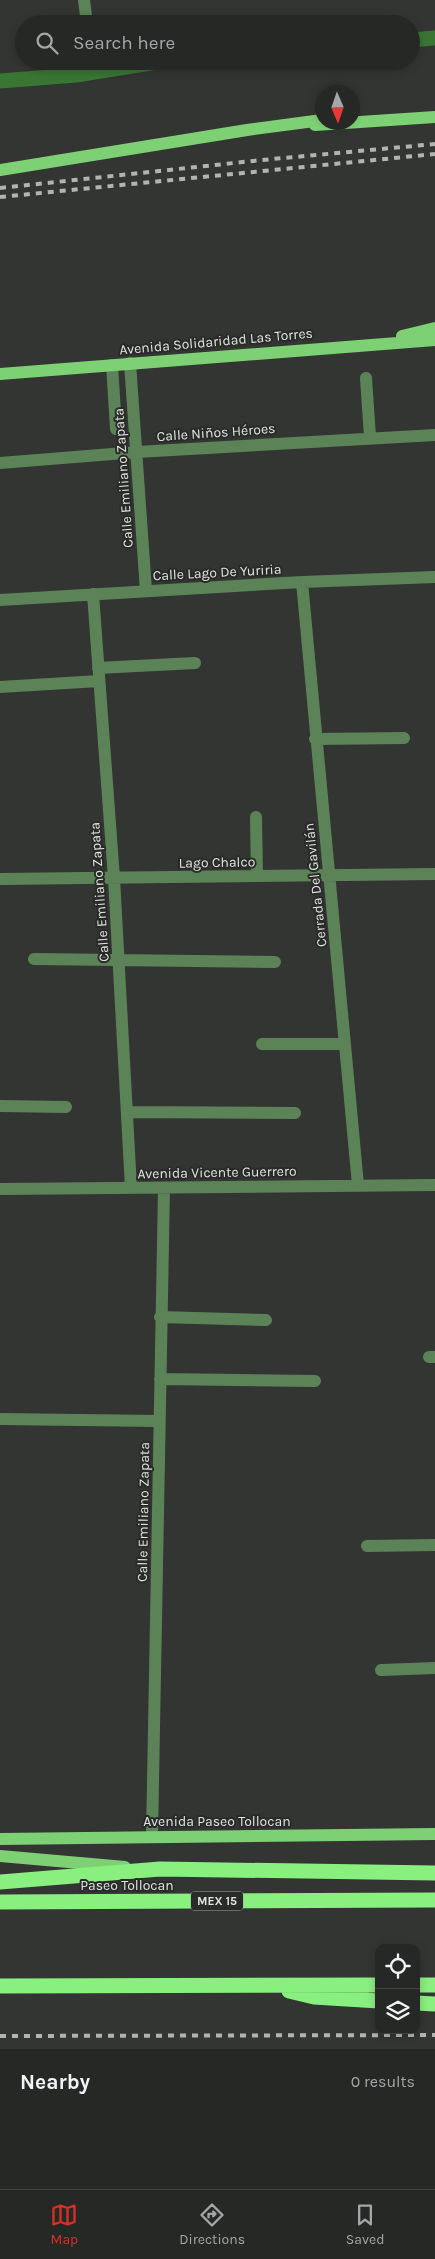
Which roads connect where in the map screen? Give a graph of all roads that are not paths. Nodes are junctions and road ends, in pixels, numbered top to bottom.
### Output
1 (84, 0) edge
2 (86, 15) edge
3 (435, 110) edge
4 (360, 116) edge
5 (435, 117) edge
6 (315, 121) edge
7 (287, 124) junction
8 (0, 170) edge
9 (435, 328) edge
10 (435, 340) edge
11 (370, 344) junction
12 (130, 363) junction
13 (112, 365) junction
14 (0, 374) edge
15 (366, 378) dead end
16 (116, 429) dead end
17 (435, 435) edge
18 (370, 437) junction
19 (137, 452) junction
20 (0, 463) edge
21 (435, 577) edge
22 (302, 582) junction
23 (146, 591) junction
24 (93, 594) junction
25 (0, 600) edge
26 (194, 663) dead end
27 (98, 668) junction
28 (99, 681) junction
29 (0, 687) edge
30 (316, 738) junction
31 (404, 738) dead end
32 (256, 817) dead end
33 (435, 874) edge
34 (257, 876) junction
35 (331, 876) junction
36 (114, 878) junction
37 (0, 879) edge
38 (34, 959) dead end
39 (119, 961) junction
40 (275, 962) dead end
41 (262, 1044) dead end
42 (344, 1044) junction
43 (0, 1106) edge
44 (66, 1107) dead end
45 (127, 1112) junction
46 (296, 1113) dead end
47 (358, 1186) junction
48 (435, 1186) edge
49 (131, 1188) junction
50 (0, 1189) edge
51 (164, 1189) junction
52 (160, 1317) junction
53 (266, 1320) dead end
54 (160, 1379) junction
55 (315, 1381) dead end
56 (0, 1420) edge
57 (159, 1421) junction
58 (435, 1544) edge
59 (367, 1546) dead end
60 (435, 1668) edge
61 (381, 1670) dead end
62 (435, 1834) edge
63 (152, 1836) junction
64 (0, 1839) edge
65 (0, 1856) edge
66 (160, 1869) junction
67 (435, 1873) edge
68 (0, 1882) edge
69 (435, 1900) edge
70 (0, 1902) edge
71 (274, 1985) junction
72 (375, 1985) edge
73 (420, 1985) edge
74 (435, 1985) edge
75 (0, 1986) edge
76 (375, 2001) edge
77 (420, 2003) edge
78 (435, 2004) edge

1 - 2 street
3 - 4 main road
5 - 7 main road
6 - 7 main road
7 - 8 main road
9 - 11 main road
10 - 11 main road, Avenida Solidaridad Las Torres
11 - 12 main road, Avenida Solidaridad Las Torres
12 - 13 main road, Avenida Solidaridad Las Torres
12 - 19 street, Calle Emiliano Zapata
13 - 14 main road, Avenida Solidaridad Las Torres
13 - 16 street
15 - 18 street
17 - 18 street, Calle Niños Héroes
18 - 19 street, Calle Niños Héroes
19 - 20 street, Calle Niños Héroes
19 - 23 street, Calle Emiliano Zapata
21 - 22 street, Calle Lago De Yuriria
22 - 23 street, Calle Lago De Yuriria
22 - 30 street, Cerrada Del Gavilán
23 - 24 street, Calle Lago De Yuriria
24 - 25 street, Calle Lago De Yuriria
24 - 27 street, Calle Emiliano Zapata
26 - 27 street
27 - 28 street, Calle Emiliano Zapata
28 - 29 street
28 - 36 street, Calle Emiliano Zapata
30 - 31 street
30 - 35 street, Cerrada Del Gavilán
32 - 34 street
33 - 35 street, Lago Chalco
34 - 35 street, Lago Chalco
34 - 36 street, Lago Chalco
35 - 42 street, Cerrada Del Gavilán
36 - 37 street, Lago Chalco
36 - 39 street, Calle Emiliano Zapata
38 - 39 street
39 - 40 street
39 - 45 street, Calle Emiliano Zapata
41 - 42 street
42 - 47 street, Cerrada Del Gavilán
43 - 44 street
45 - 46 street
45 - 49 street, Calle Emiliano Zapata
47 - 48 street, Avenida Vicente Guerrero
47 - 51 street, Avenida Vicente Guerrero
49 - 50 street, Avenida Vicente Guerrero
49 - 51 street, Avenida Vicente Guerrero
51 - 52 street, Calle Emiliano Zapata
52 - 53 street
52 - 54 street, Calle Emiliano Zapata
54 - 55 street
54 - 57 street, Calle Emiliano Zapata
56 - 57 street
57 - 63 street, Calle Emiliano Zapata
58 - 59 street
60 - 61 street
62 - 63 main road, Avenida Paseo Tollocan
63 - 64 main road, Avenida Paseo Tollocan
65 - 66 main road
66 - 67 highway
66 - 68 highway
69 - 70 highway, Paseo Tollocan / MEX 15
71 - 72 highway
71 - 75 highway
71 - 76 highway
73 - 74 highway
77 - 78 highway

